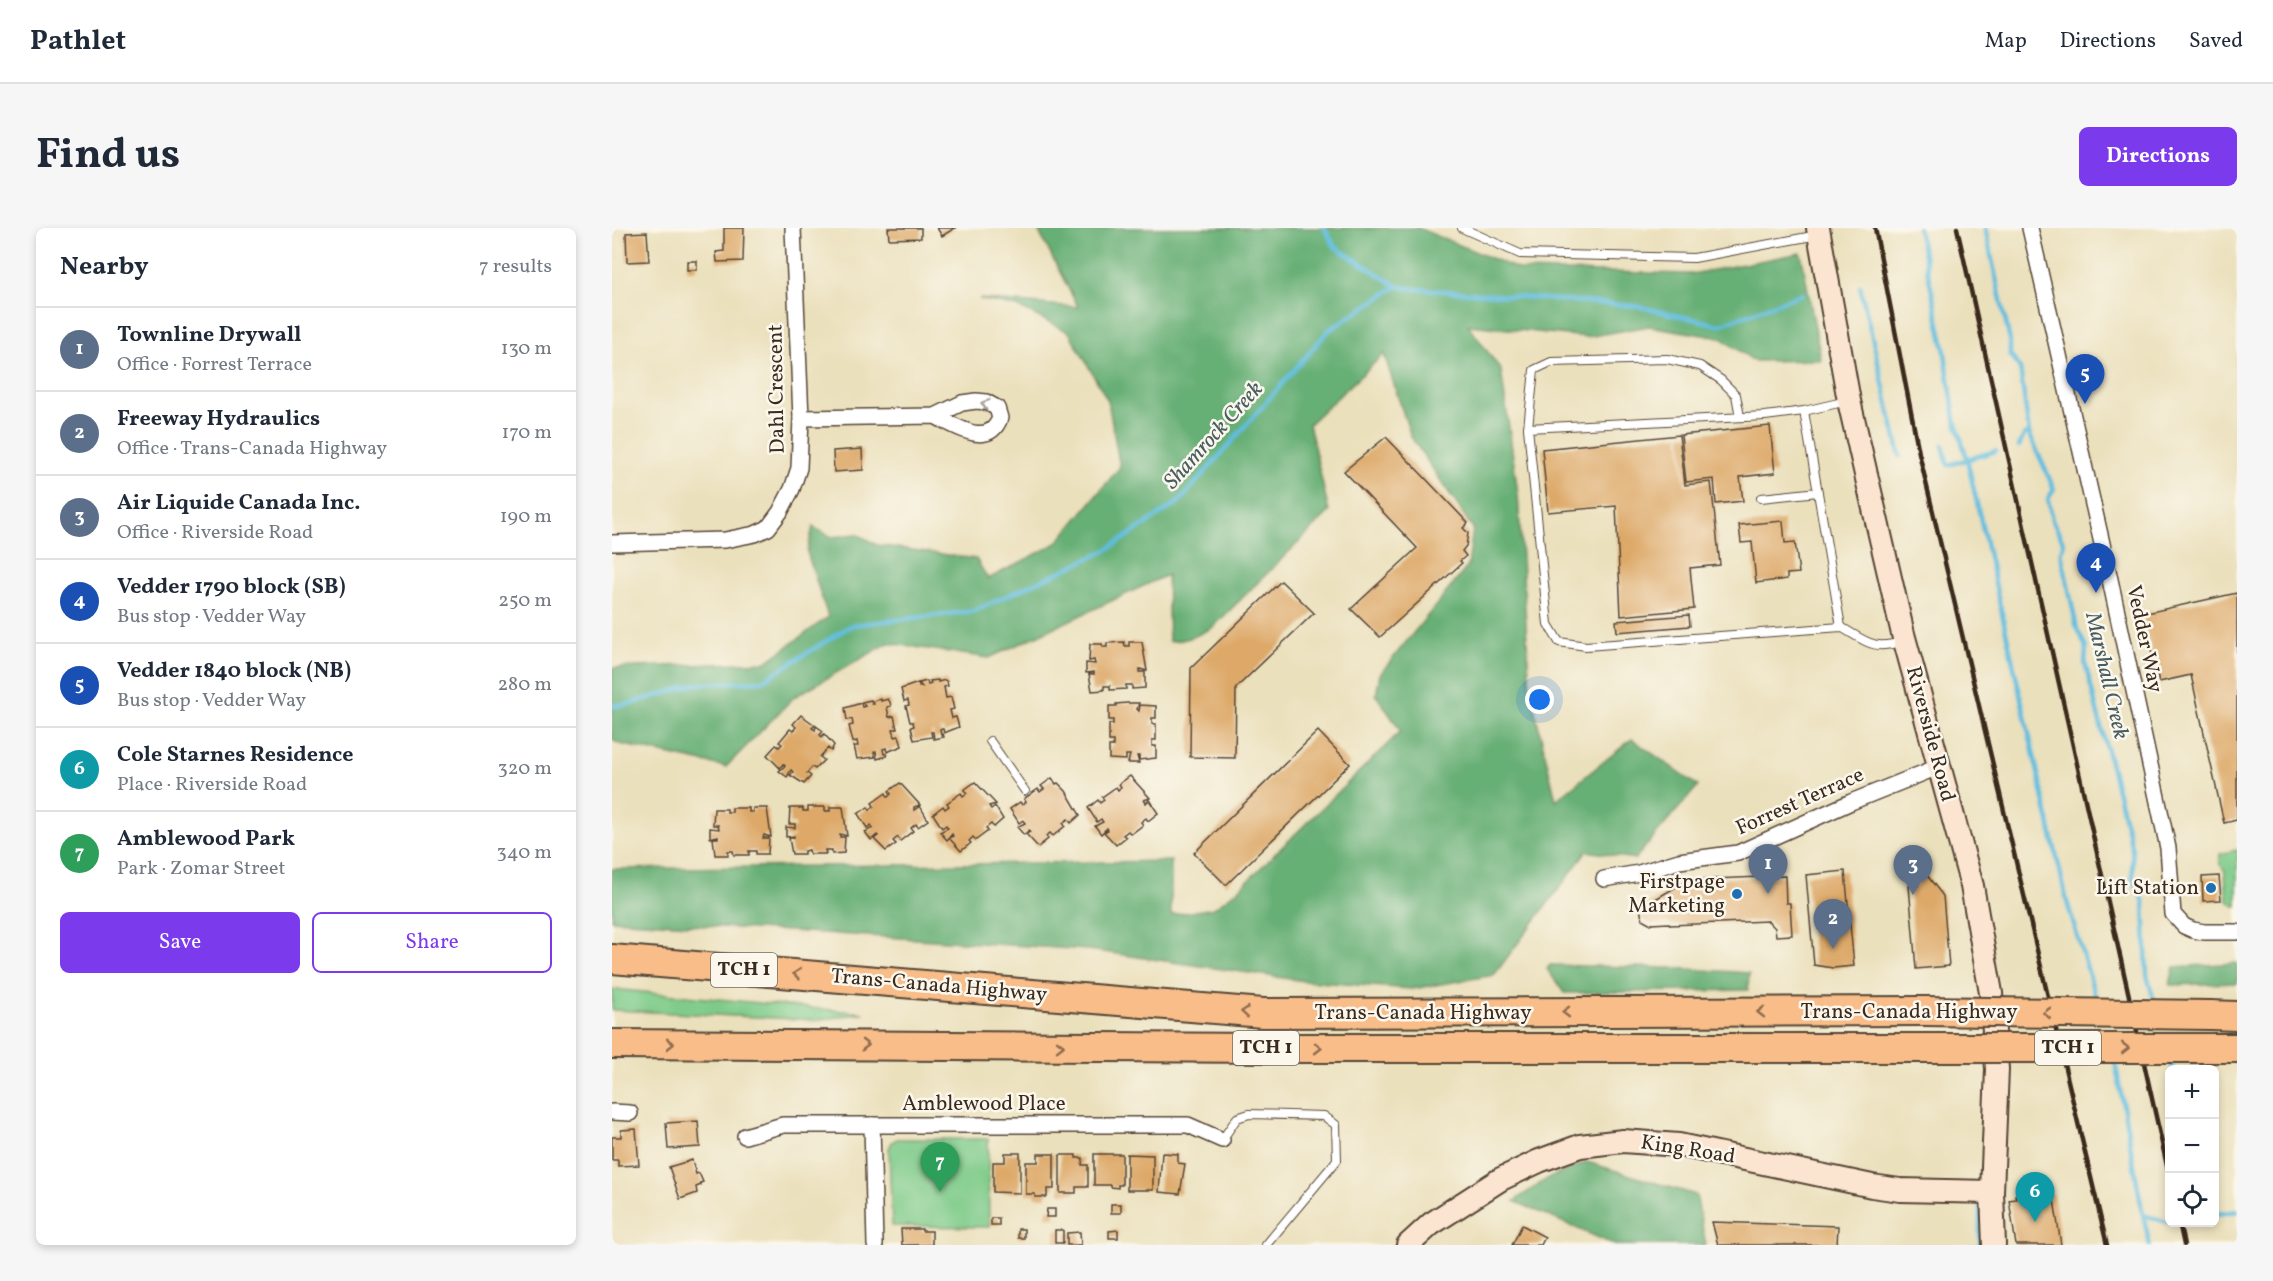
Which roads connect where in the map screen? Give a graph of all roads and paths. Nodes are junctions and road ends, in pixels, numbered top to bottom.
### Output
1 (793, 228) edge
2 (1462, 228) edge
3 (2030, 228) edge
4 (1819, 231) edge
5 (1849, 401) junction
6 (1804, 411) junction
7 (935, 416) dead end
8 (1740, 417) junction
9 (801, 418) junction
10 (1528, 428) junction
11 (1818, 492) junction
12 (1761, 498) dead end
13 (612, 543) edge
14 (1841, 627) junction
15 (1905, 641) junction
16 (990, 741) dead end
17 (1938, 767) junction
18 (1025, 791) dead end
19 (1604, 879) dead end
20 (2237, 932) edge
21 (612, 959) edge
22 (2223, 1015) edge
23 (612, 1044) edge
24 (2227, 1048) edge
25 (612, 1112) edge
26 (630, 1113) dead end
27 (872, 1125) junction
28 (745, 1136) dead end
29 (1222, 1140) joint
30 (1992, 1192) junction
31 (875, 1245) edge
32 (1266, 1245) edge
33 (1408, 1245) edge
34 (1994, 1245) edge

1 - 9 street, Dahl Crescent
2 - 4 lane
3 - 20 street, Vedder Way
4 - 5 street, Riverside Road
5 - 6 lane
5 - 15 street, Riverside Road
6 - 8 lane
6 - 11 lane
7 - 9 street
8 - 10 lane
8 - 10 lane
9 - 13 street, Dahl Crescent
10 - 14 lane
11 - 12 lane
11 - 14 lane
14 - 15 lane
15 - 17 street, Riverside Road
16 - 18 lane
17 - 19 street, Forrest Terrace
17 - 30 street, Riverside Road
22 -> 21 highway, Trans-Canada Highway / TCH 1, bridge
23 -> 24 highway, Trans-Canada Highway / TCH 1, bridge
25 - 26 street
27 - 28 street, Amblewood Place
27 - 29 street, Amblewood Place
27 - 31 street
29 - 32 lane
30 - 33 street, King Road
30 - 34 street, Riverside Road

